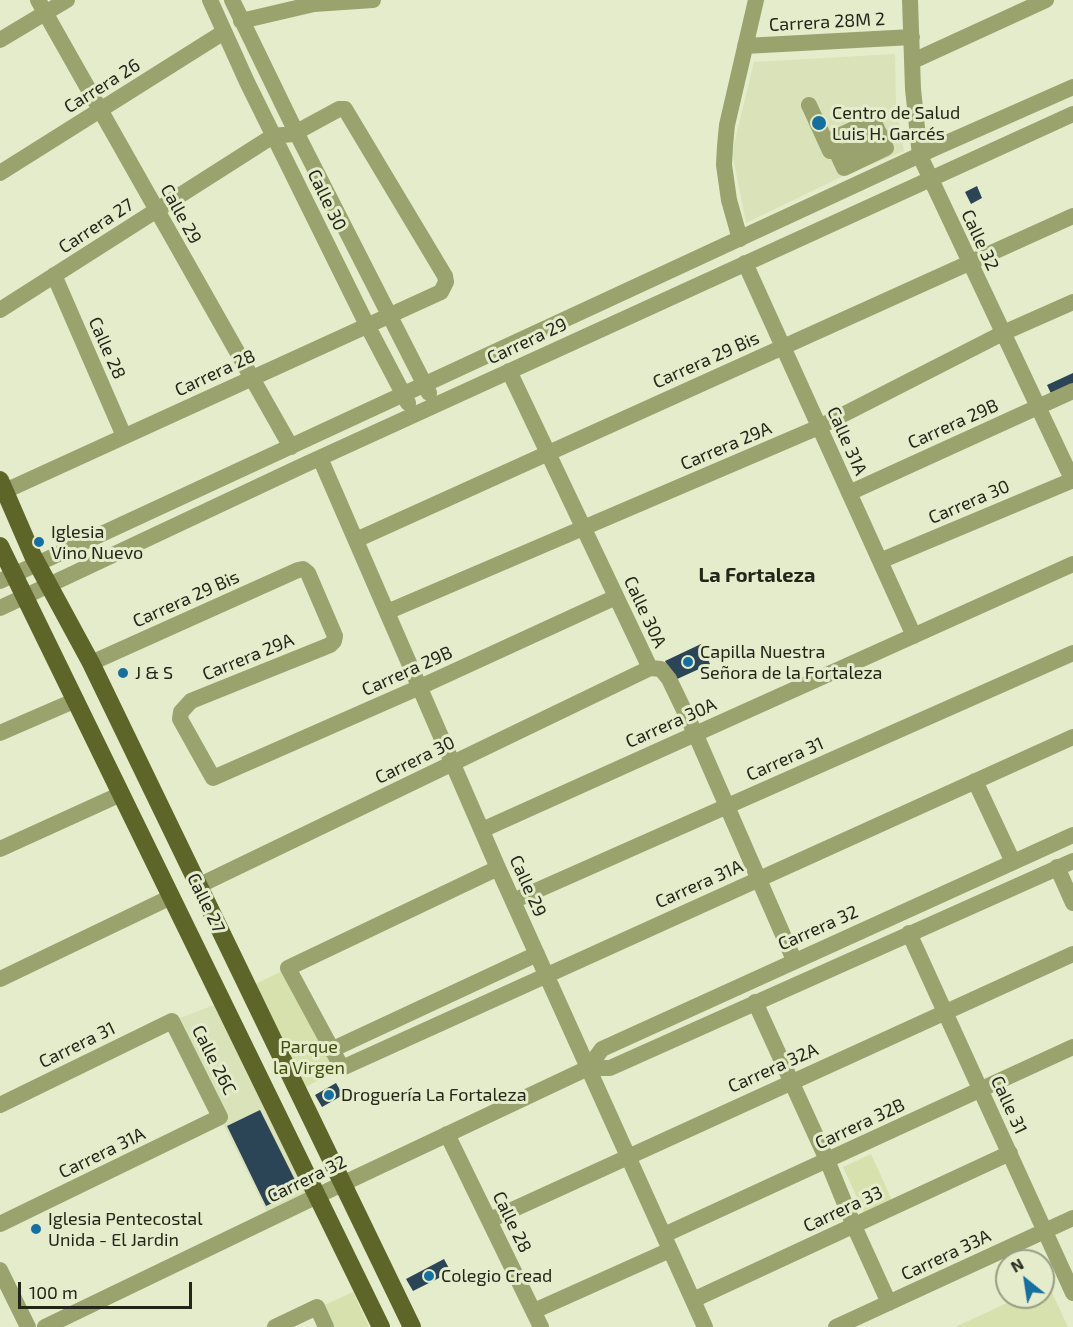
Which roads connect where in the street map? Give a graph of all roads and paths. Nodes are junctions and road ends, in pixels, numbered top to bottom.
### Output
1 (67, 0) edge
2 (210, 0) edge
3 (232, 0) edge
4 (373, 0) edge
5 (756, 0) edge
6 (910, 0) edge
7 (1046, 0) edge
8 (42, 6) edge
9 (241, 21) junction
10 (224, 32) junction
11 (912, 37) junction
12 (0, 40) edge
13 (745, 46) junction
14 (913, 61) junction
15 (1073, 87) edge
16 (809, 105) dead end
17 (100, 110) junction
18 (1073, 114) edge
19 (296, 132) junction
20 (880, 134) dead end
21 (273, 135) junction
22 (832, 146) junction
23 (920, 156) junction
24 (0, 173) edge
25 (929, 178) junction
26 (846, 190) junction
27 (157, 210) junction
28 (1073, 216) edge
29 (740, 239) junction
30 (745, 262) junction
31 (970, 262) junction
32 (54, 275) junction
33 (1073, 302) edge
34 (0, 310) edge
35 (389, 315) junction
36 (367, 325) junction
37 (1003, 333) junction
38 (783, 347) junction
39 (509, 371) junction
40 (251, 378) junction
41 (425, 385) junction
42 (1073, 392) edge
43 (404, 395) junction
44 (435, 404) junction
45 (1038, 407) junction
46 (414, 414) junction
47 (819, 427) junction
48 (124, 436) junction
49 (291, 447) junction
50 (548, 452) junction
51 (320, 458) junction
52 (1073, 480) edge
53 (2, 485) edge
54 (849, 493) junction
55 (584, 528) junction
56 (356, 540) junction
57 (0, 546) edge
58 (880, 561) junction
59 (37, 564) junction
60 (1073, 564) edge
61 (7, 578) edge
62 (48, 586) junction
63 (616, 597) junction
64 (24, 598) junction
65 (0, 608) edge
66 (387, 612) junction
67 (335, 636) joint
68 (914, 636) junction
69 (1073, 653) edge
70 (91, 663) junction
71 (650, 668) junction
72 (420, 687) junction
73 (75, 700) junction
74 (0, 734) edge
75 (695, 734) junction
76 (1073, 737) edge
77 (453, 763) junction
78 (213, 778) joint
79 (975, 781) junction
80 (121, 794) junction
81 (728, 806) junction
82 (482, 830) junction
83 (1073, 835) edge
84 (0, 849) edge
85 (1013, 862) junction
86 (1065, 864) edge
87 (498, 868) junction
88 (760, 878) junction
89 (198, 886) junction
90 (171, 897) junction
91 (513, 901) junction
92 (1073, 903) edge
93 (909, 933) junction
94 (537, 954) junction
95 (1073, 954) edge
96 (794, 960) junction
97 (546, 974) junction
98 (0, 979) edge
99 (755, 1002) junction
100 (945, 1012) junction
101 (172, 1021) joint
102 (1073, 1047) edge
103 (332, 1050) junction
104 (588, 1068) junction
105 (791, 1082) junction
106 (981, 1090) junction
107 (0, 1105) edge
108 (220, 1117) joint
109 (447, 1134) junction
110 (1010, 1153) junction
111 (628, 1156) junction
112 (827, 1160) junction
113 (342, 1184) junction
114 (317, 1195) junction
115 (1073, 1218) edge
116 (490, 1220) junction
117 (0, 1224) edge
118 (854, 1226) junction
119 (1045, 1231) junction
120 (667, 1242) junction
121 (0, 1270) edge
122 (1073, 1293) edge
123 (693, 1300) junction
124 (889, 1303) junction
125 (534, 1311) junction
126 (700, 1325) edge
127 (28, 1327) edge
128 (45, 1327) edge
129 (275, 1327) edge
130 (326, 1327) edge
131 (381, 1327) edge
132 (412, 1327) edge
133 (541, 1327) edge
134 (836, 1327) edge

1 - 8 street
2 - 10 street, Calle 30
3 - 9 street, Calle 30
4 - 9 street
5 - 13 street
6 - 11 street, Calle 32
7 - 14 street
8 - 12 street
8 - 17 street, Calle 29
9 - 19 street, Calle 30
10 - 17 street, Carrera 26
10 - 21 street, Calle 30
11 - 13 street, Carrera 28M 2
11 - 14 street, Calle 32
13 - 29 street
14 - 23 street, Calle 32
15 - 23 street, Carrera 29
16 - 22 street
17 - 24 street, Carrera 26
17 - 27 street, Calle 29
18 - 25 street, Carrera 29
19 - 21 street
19 - 35 street, Calle 30
19 - 35 street, Carrera 28
20 - 22 street
21 - 27 street, Carrera 27
21 - 36 street, Calle 30
22 - 26 street
23 - 25 street, Calle 32
23 - 26 street, Carrera 29
25 - 30 street, Carrera 29
25 - 31 street, Calle 32
26 - 29 street, Carrera 29
27 - 32 street, Carrera 27
27 - 40 street, Calle 29
28 - 31 street, Carrera 29 Bis
29 - 41 street, Carrera 29
30 - 38 street, Calle 31A
30 - 39 street, Carrera 29
31 - 37 street, Calle 32
31 - 38 street, Carrera 29 Bis
32 - 34 street, Carrera 27
32 - 48 street, Calle 28
33 - 37 street, Carrera 29A
35 - 36 street, Carrera 28
35 - 41 street, Calle 30
36 - 40 street, Carrera 28
36 - 43 street, Calle 30
37 - 45 street, Calle 32
37 - 47 street, Carrera 29A
38 - 47 street, Calle 31A
38 - 50 street, Carrera 29 Bis
39 - 44 street, Carrera 29
39 - 50 street, Calle 30A
40 - 48 street, Carrera 28
40 - 49 street, Calle 29
41 - 43 street, Carrera 29
41 - 44 street, Calle 30
42 - 45 street, Carrera 29B
43 - 46 street, Calle 30
43 - 49 street, Carrera 29
44 - 46 street, Carrera 29
45 - 52 street, Calle 32
45 - 54 street, Carrera 29B
46 - 51 street, Carrera 29
47 - 54 street, Calle 31A
47 - 55 street, Carrera 29A
48 - 53 street, Carrera 28
49 - 59 street, Carrera 29
50 - 55 street, Calle 30A
50 - 56 street, Carrera 29 Bis
51 - 56 street, Calle 29
51 - 62 street, Carrera 29
52 - 58 street, Carrera 30
53 - 59 main road, Calle 27
54 - 58 street, Calle 31A
55 - 63 street, Calle 30A
55 - 66 street, Carrera 29A
56 - 66 street, Calle 29
57 - 61 main road, Calle 27
58 - 68 street, Calle 31A
59 - 61 street, Carrera 29
59 - 62 main road, Calle 27
60 - 68 street, Carrera 30A
61 - 64 main road, Calle 27
62 - 64 street, Carrera 29
62 - 70 main road, Calle 27
63 - 71 street, Calle 30A
63 - 72 street, Carrera 29B
64 - 65 street, Carrera 29
64 - 73 main road, Calle 27
66 - 72 street, Calle 29
67 - 70 street, Carrera 29 Bis
67 - 78 street, Carrera 29A
68 - 75 street, Carrera 30A
69 - 81 street, Carrera 31
70 - 89 main road, Calle 27
71 - 75 street, Calle 30A
71 - 77 street, Carrera 30
72 - 77 street, Calle 29
72 - 78 street, Carrera 29B
73 - 74 street
73 - 80 main road, Calle 27
75 - 81 street, Calle 30A
75 - 82 street, Carrera 30A
76 - 79 street, Carrera 31A
77 - 82 street, Calle 29
77 - 89 street, Carrera 30
79 - 85 street
79 - 88 street, Carrera 31A
80 - 84 street
80 - 90 main road, Calle 27
81 - 88 street, Calle 30A
81 - 91 street, Carrera 31
82 - 87 street, Calle 29
83 - 85 street, Carrera 32
85 - 96 street, Carrera 32
86 - 92 street
86 - 93 street, Carrera 32
87 - 91 street, Calle 29
87 - 103 street
88 - 96 street, Calle 30A
88 - 97 street, Carrera 31A
89 - 113 main road, Calle 27
90 - 98 street
90 - 114 main road, Calle 27
91 - 94 street, Calle 29
93 - 99 street, Carrera 32
93 - 100 street, Calle 31
94 - 97 street, Calle 29
94 - 103 street
95 - 100 street, Carrera 32A
96 - 104 street, Carrera 32
97 - 103 street, Carrera 31A
97 - 104 street, Calle 29
99 - 104 street, Carrera 32
99 - 105 street
100 - 105 street, Carrera 32A
100 - 106 street, Calle 31
101 - 107 street, Carrera 31
101 - 108 street, Calle 26C
102 - 106 street, Carrera 32B
104 - 109 street, Carrera 32
104 - 111 street, Calle 29
105 - 111 street, Carrera 32A
105 - 112 street
106 - 110 street, Calle 31
106 - 112 street, Carrera 32B
108 - 117 street, Carrera 31A
109 - 113 street, Carrera 32
109 - 116 street, Calle 28
110 - 118 street, Carrera 33
110 - 119 street, Calle 31
111 - 116 street, Carrera 32A
111 - 120 street, Calle 29
112 - 118 street
112 - 120 street, Carrera 32B
113 - 114 street, Carrera 32
113 - 132 main road, Calle 27
114 - 128 street, Carrera 32
114 - 131 main road, Calle 27
115 - 119 street, Carrera 33A
116 - 125 street, Calle 28
118 - 123 street, Carrera 33
118 - 124 street
119 - 122 street, Calle 31
119 - 124 street, Carrera 33A
120 - 123 street, Calle 29
120 - 125 street, Carrera 32B
121 - 127 street
123 - 126 street, Calle 29
124 - 134 street, Carrera 33A
125 - 133 street, Calle 28
129 - 130 street

